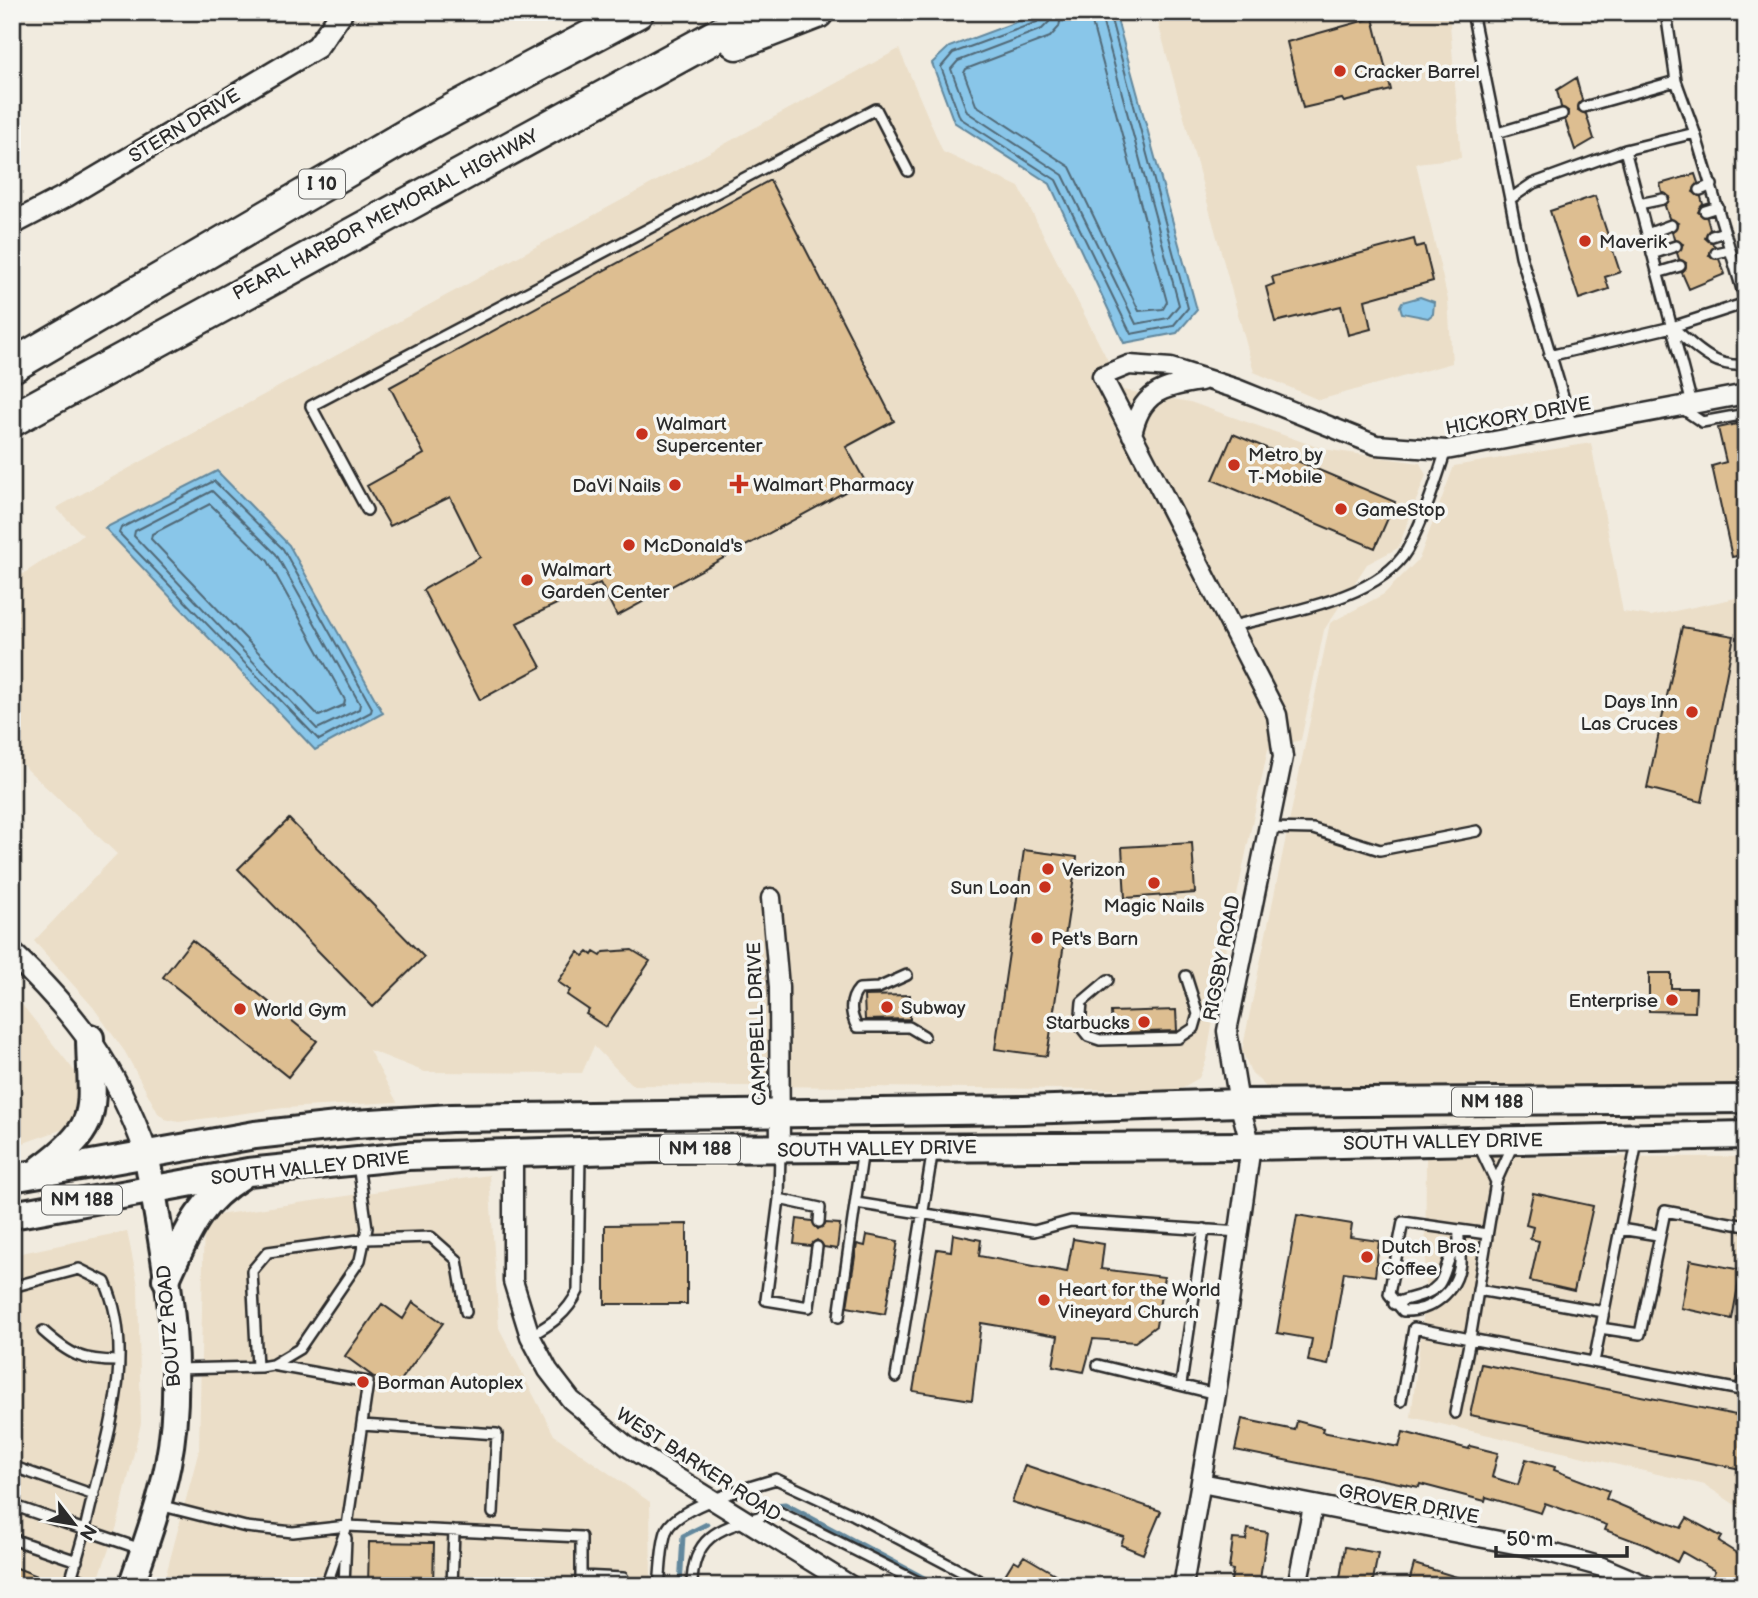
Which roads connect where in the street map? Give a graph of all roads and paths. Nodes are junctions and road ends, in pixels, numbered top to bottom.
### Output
1 (342, 12) edge
2 (598, 12) edge
3 (638, 12) edge
4 (760, 12) edge
5 (817, 12) edge
6 (1472, 12) edge
7 (1666, 12) edge
8 (1676, 81) junction
9 (611, 92) junction
10 (1584, 107) dead end
11 (1562, 114) dead end
12 (423, 126) junction
13 (1496, 133) junction
14 (1695, 133) junction
15 (1625, 150) junction
16 (908, 171) dead end
17 (1712, 185) junction
18 (1700, 190) dead end
19 (1510, 199) junction
20 (1664, 199) dead end
21 (1639, 204) junction
22 (1718, 207) junction
23 (1705, 211) dead end
24 (12, 224) edge
25 (1671, 225) dead end
26 (1724, 232) junction
27 (1647, 234) junction
28 (1712, 236) dead end
29 (1676, 246) dead end
30 (1729, 250) junction
31 (1716, 253) dead end
32 (1652, 254) junction
33 (1680, 266) dead end
34 (1657, 273) junction
35 (1746, 303) edge
36 (1672, 327) junction
37 (1549, 356) junction
38 (1746, 365) edge
39 (12, 366) edge
40 (1102, 376) joint
41 (1208, 380) junction
42 (1746, 394) edge
43 (1686, 405) junction
44 (1746, 414) edge
45 (12, 419) edge
46 (1572, 426) junction
47 (1132, 435) junction
48 (1446, 450) junction
49 (367, 510) dead end
50 (1229, 627) junction
51 (1269, 828) junction
52 (1477, 831) dead end
53 (771, 898) dead end
54 (12, 953) edge
55 (907, 975) dead end
56 (1186, 976) dead end
57 (1108, 980) dead end
58 (924, 1036) dead end
59 (90, 1038) junction
60 (1746, 1099) edge
61 (1238, 1103) junction
62 (779, 1111) junction
63 (1746, 1135) edge
64 (1638, 1137) junction
65 (1515, 1138) junction
66 (1476, 1139) junction
67 (1251, 1146) junction
68 (933, 1147) junction
69 (863, 1148) junction
70 (780, 1149) junction
71 (146, 1152) junction
72 (580, 1152) junction
73 (513, 1154) junction
74 (358, 1159) junction
75 (248, 1172) junction
76 (23, 1176) edge
77 (1496, 1182) junction
78 (152, 1187) junction
79 (779, 1199) junction
80 (856, 1203) junction
81 (12, 1215) edge
82 (922, 1215) junction
83 (820, 1222) dead end
84 (1746, 1226) edge
85 (1204, 1229) junction
86 (1620, 1229) junction
87 (1459, 1230) junction
88 (1240, 1232) junction
89 (1487, 1234) junction
90 (1658, 1235) junction
91 (366, 1239) junction
92 (817, 1247) dead end
93 (1457, 1250) junction
94 (166, 1279) junction
95 (12, 1287) edge
96 (1478, 1290) junction
97 (1394, 1304) junction
98 (466, 1312) dead end
99 (1604, 1312) junction
100 (839, 1317) dead end
101 (1600, 1328) junction
102 (43, 1331) dead end
103 (530, 1336) junction
104 (1470, 1339) junction
105 (118, 1362) junction
106 (1594, 1362) junction
107 (272, 1365) junction
108 (1098, 1365) dead end
109 (257, 1367) junction
110 (1746, 1367) edge
111 (175, 1369) junction
112 (896, 1377) dead end
113 (1181, 1384) junction
114 (1744, 1391) edge
115 (1216, 1394) junction
116 (1401, 1401) dead end
117 (1455, 1413) dead end
118 (362, 1424) junction
119 (20, 1469) dead end
120 (1201, 1483) junction
121 (94, 1495) junction
122 (714, 1500) junction
123 (12, 1504) edge
124 (157, 1505) junction
125 (1313, 1506) junction
126 (493, 1513) dead end
127 (747, 1521) junction
128 (347, 1526) junction
129 (85, 1531) junction
130 (454, 1531) junction
131 (12, 1539) edge
132 (144, 1549) junction
133 (77, 1561) junction
134 (71, 1581) edge
135 (581, 1581) edge
136 (99, 1586) edge
137 (131, 1586) edge
138 (326, 1586) edge
139 (344, 1586) edge
140 (452, 1586) edge
141 (623, 1586) edge
142 (659, 1586) edge
143 (692, 1586) edge
144 (851, 1586) edge
145 (926, 1586) edge
146 (989, 1586) edge
147 (1183, 1586) edge
148 (1297, 1586) edge
149 (1647, 1586) edge

1 - 24 street, STERN DRIVE
2 - 12 highway
3 - 12 highway, I 10
4 - 9 highway, PEARL HARBOR MEMORIAL HIGHWAY
5 - 9 highway
6 - 13 lane
7 - 8 lane
8 - 10 lane
8 - 14 lane
9 - 45 highway, PEARL HARBOR MEMORIAL HIGHWAY
11 - 13 lane
12 - 39 highway, I 10
13 - 19 lane
14 - 15 lane
14 - 17 lane
15 - 19 lane
15 - 21 lane
16 - 49 lane
17 - 18 lane
17 - 22 lane
19 - 37 lane
20 - 21 lane
21 - 27 lane
22 - 23 lane
22 - 26 lane
25 - 27 lane
26 - 28 lane
26 - 30 lane
27 - 32 lane
29 - 32 lane
30 - 31 lane
30 - 35 lane
32 - 34 lane
33 - 34 lane
34 - 36 lane
35 - 36 lane
36 - 37 lane
36 - 38 lane
36 - 43 lane
37 - 46 lane
40 - 41 street, HICKORY DRIVE
40 - 47 street, RIGSBY ROAD
41 - 47 street
41 - 48 street, HICKORY DRIVE
42 - 43 street, HICKORY DRIVE
43 - 44 lane
43 - 46 street, HICKORY DRIVE
46 - 48 street, HICKORY DRIVE
47 - 50 street, RIGSBY ROAD
48 - 50 lane
50 - 51 street, RIGSBY ROAD
51 - 52 lane
51 - 61 street, RIGSBY ROAD
53 - 62 street, CAMPBELL DRIVE
54 - 59 street
55 - 58 lane
56 - 57 lane
59 - 71 street
59 - 76 main road
60 - 61 main road, SOUTH VALLEY DRIVE / NM 188
61 - 62 main road, SOUTH VALLEY DRIVE / NM 188
61 - 67 street, RIGSBY ROAD
62 - 70 street, CAMPBELL DRIVE
62 - 71 main road, SOUTH VALLEY DRIVE / NM 188
63 - 64 main road, SOUTH VALLEY DRIVE / NM 188
64 - 65 main road, SOUTH VALLEY DRIVE / NM 188
64 - 86 lane
65 - 66 main road, SOUTH VALLEY DRIVE / NM 188
65 - 77 lane
66 - 67 main road, SOUTH VALLEY DRIVE / NM 188
66 - 77 lane
67 - 68 main road, SOUTH VALLEY DRIVE / NM 188
67 - 88 street, RIGSBY ROAD
68 - 69 main road, SOUTH VALLEY DRIVE / NM 188
68 - 82 lane
69 - 70 main road, SOUTH VALLEY DRIVE / NM 188
69 - 80 lane
70 - 72 main road, SOUTH VALLEY DRIVE / NM 188
70 - 79 lane
71 - 76 main road, SOUTH VALLEY DRIVE / NM 188
71 - 78 main road, BOUTZ ROAD
72 - 73 main road, SOUTH VALLEY DRIVE / NM 188
72 - 103 lane
73 - 74 main road, SOUTH VALLEY DRIVE / NM 188
73 - 103 street, WEST BARKER ROAD
74 - 75 main road, SOUTH VALLEY DRIVE / NM 188
74 - 91 lane
75 - 78 main road, SOUTH VALLEY DRIVE / NM 188
75 - 94 main road
77 - 89 lane
78 - 81 main road, SOUTH VALLEY DRIVE / NM 188
78 - 94 main road, BOUTZ ROAD
79 - 83 lane
79 - 92 lane
80 - 82 lane
80 - 100 lane
82 - 85 lane
82 - 112 lane
84 - 90 lane
85 - 88 lane
85 - 113 lane
86 - 90 lane
86 - 99 lane
87 - 89 lane
87 - 93 lane
87 - 97 lane
88 - 115 street, RIGSBY ROAD
89 - 96 lane
90 - 101 lane
91 - 98 lane
91 - 107 lane
91 - 109 lane
93 - 97 lane
93 - 97 lane
94 - 111 main road, BOUTZ ROAD
95 - 105 lane
96 - 99 lane
96 - 104 lane
99 - 101 lane
101 - 106 lane
102 - 105 lane
103 - 122 street, WEST BARKER ROAD
104 - 106 lane
104 - 116 lane
104 - 117 lane
105 - 121 lane
106 - 114 lane
107 - 109 lane
107 - 118 lane
108 - 113 lane
109 - 111 lane
110 - 114 lane
111 - 124 main road, BOUTZ ROAD
113 - 115 lane
115 - 120 street, RIGSBY ROAD
118 - 126 lane
118 - 128 lane
119 - 121 lane
120 - 125 street, GROVER DRIVE
120 - 147 street, RIGSBY ROAD
121 - 129 lane
122 - 127 street, WEST BARKER ROAD
122 - 142 lane
122 - 146 lane
123 - 129 lane
124 - 128 lane
124 - 132 main road, BOUTZ ROAD
125 - 148 street
125 - 149 street, GROVER DRIVE
127 - 143 lane
127 - 144 street, WEST BARKER ROAD
127 - 145 lane
128 - 130 lane
128 - 138 lane
128 - 139 lane
129 - 132 lane
129 - 133 lane
130 - 135 lane
130 - 140 lane
131 - 133 lane
132 - 137 main road, BOUTZ ROAD
133 - 134 lane
134 - 136 lane
135 - 141 lane

